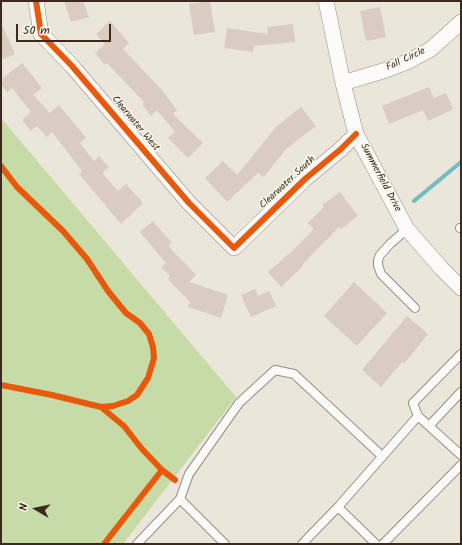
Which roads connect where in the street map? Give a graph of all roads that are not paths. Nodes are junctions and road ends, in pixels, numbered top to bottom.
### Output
1 (326, 1) edge
2 (36, 3) edge
3 (461, 22) edge
4 (343, 83) junction
5 (356, 134) junction
6 (407, 229) junction
7 (234, 248) joint
8 (461, 288) edge
9 (415, 308) dead end
10 (461, 354) edge
11 (461, 392) edge
12 (418, 416) junction
13 (429, 426) junction
14 (461, 455) edge
15 (382, 456) junction
16 (461, 465) edge
17 (180, 499) junction
18 (338, 507) junction
19 (137, 544) edge
20 (225, 544) edge
21 (302, 544) edge
22 (376, 544) edge
23 (383, 544) edge

1 - 4 street, Summerfield Drive
2 - 7 street, Clearwater West
3 - 4 street, Fall Circle
4 - 5 street, Summerfield Drive
5 - 6 street, Summerfield Drive
5 - 7 street, Clearwater South
6 - 8 street, Summerfield Drive
6 - 9 lane
10 - 12 lane
11 - 13 lane
12 - 13 lane
12 - 15 lane
13 - 14 lane
15 - 17 lane
15 - 18 lane
16 - 23 lane
17 - 19 lane
17 - 20 lane
18 - 21 lane
18 - 22 lane

